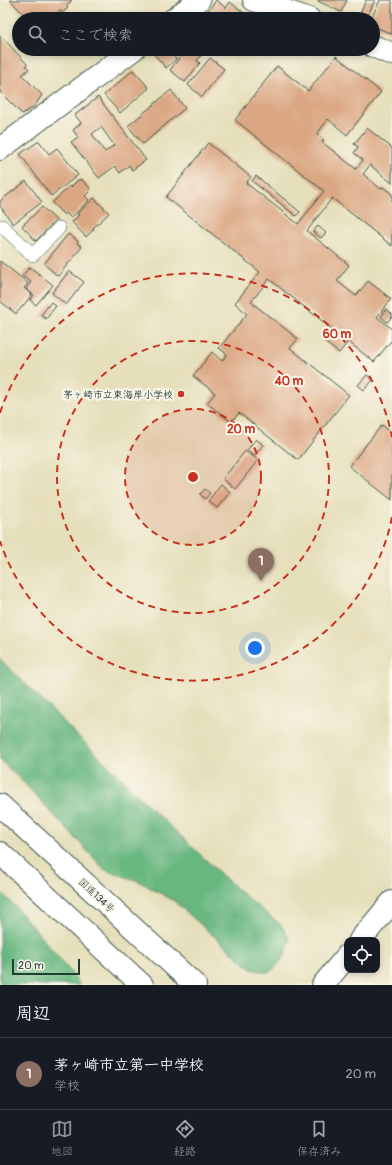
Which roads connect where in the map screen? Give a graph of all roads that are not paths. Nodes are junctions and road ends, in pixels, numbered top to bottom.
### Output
1 (199, 0) edge
2 (254, 0) edge
3 (183, 12) edge
4 (289, 12) edge
5 (380, 49) edge
6 (392, 54) edge
7 (125, 56) edge
8 (0, 149) edge
9 (1, 226) edge
10 (59, 228) dead end
11 (0, 805) edge
12 (0, 853) edge
13 (392, 902) edge
14 (363, 937) edge
15 (344, 960) edge
16 (142, 985) edge
17 (195, 985) edge
18 (323, 985) edge

1 - 3 main road
2 - 4 main road
5 - 6 main road
7 - 8 main road
9 - 10 lane
11 - 17 main road, 国道134号
12 - 16 main road
13 - 14 main road
15 - 18 main road

